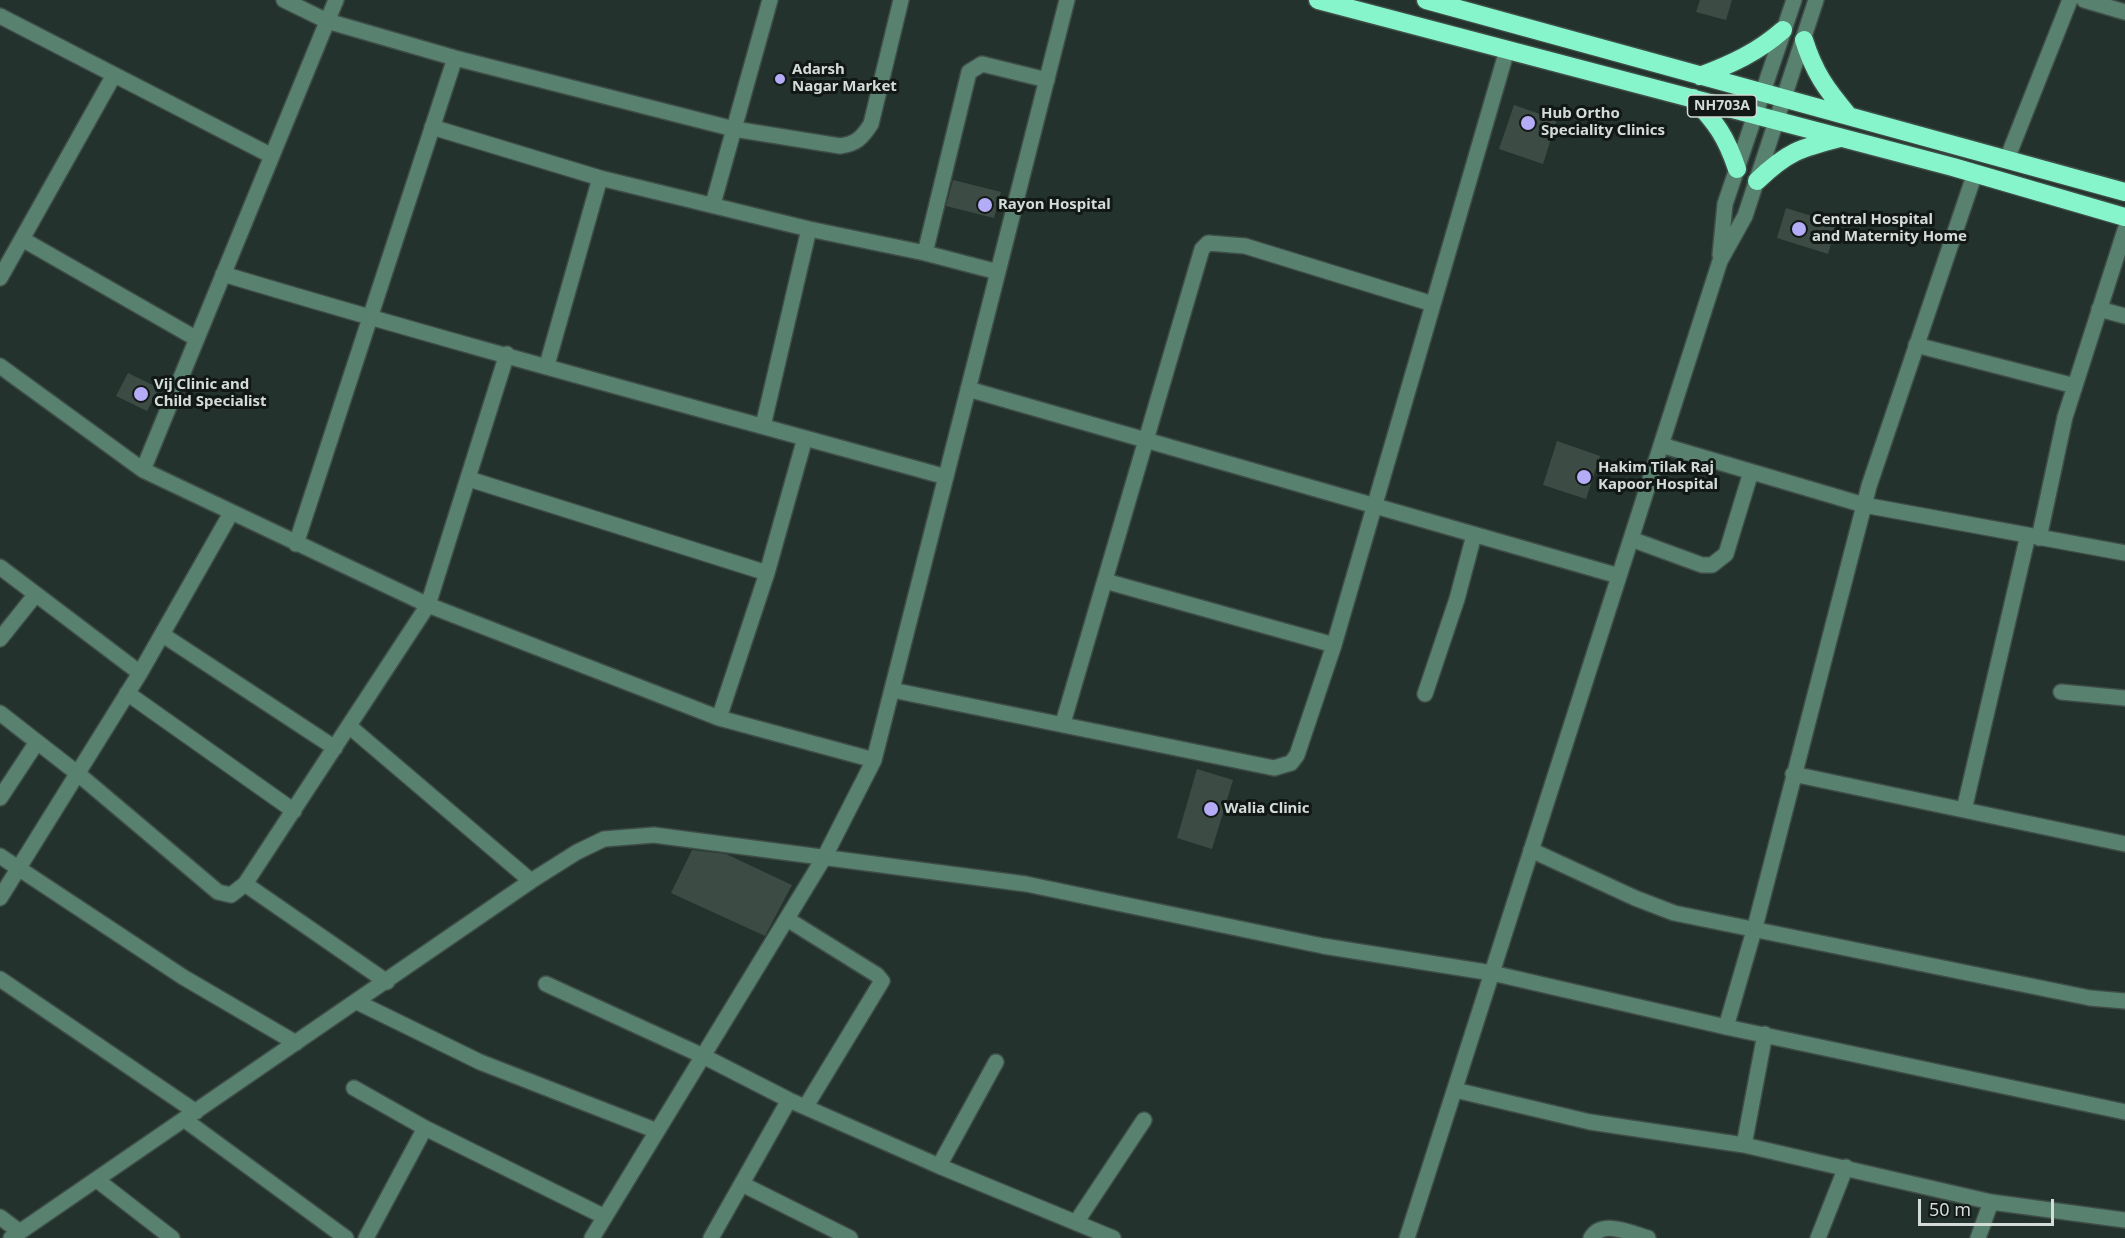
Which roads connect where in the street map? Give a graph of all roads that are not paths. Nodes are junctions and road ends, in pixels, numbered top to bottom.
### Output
1 (284, 0) edge
2 (336, 0) edge
3 (770, 0) edge
4 (901, 0) edge
5 (1067, 0) edge
6 (1318, 0) edge
7 (1430, 0) edge
8 (1794, 0) edge
9 (1816, 0) edge
10 (2070, 0) edge
11 (2084, 0) edge
12 (2125, 12) edge
13 (0, 16) edge
14 (327, 21) junction
15 (1783, 30) junction
16 (1804, 40) junction
17 (1507, 50) junction
18 (455, 58) junction
19 (114, 75) junction
20 (1700, 76) junction
21 (1047, 80) junction
22 (1762, 92) junction
23 (1692, 98) junction
24 (1784, 98) junction
25 (1755, 115) junction
26 (1849, 115) junction
27 (1777, 121) junction
28 (432, 127) junction
29 (734, 129) junction
30 (1842, 138) junction
31 (272, 156) junction
32 (2007, 159) junction
33 (1737, 169) junction
34 (1975, 173) junction
35 (600, 178) junction
36 (1757, 181) junction
37 (2125, 192) edge
38 (712, 204) junction
39 (2125, 217) edge
40 (809, 229) junction
41 (2125, 230) edge
42 (22, 239) junction
43 (925, 253) junction
44 (1720, 261) junction
45 (998, 272) junction
46 (223, 274) junction
47 (0, 278) edge
48 (1433, 304) junction
49 (2099, 309) junction
50 (2125, 316) edge
51 (368, 318) junction
52 (197, 339) junction
53 (1916, 345) junction
54 (507, 354) junction
55 (547, 365) junction
56 (0, 366) edge
57 (2075, 386) junction
58 (968, 389) junction
59 (763, 426) junction
60 (805, 438) junction
61 (1145, 440) junction
62 (1661, 445) junction
63 (143, 470) junction
64 (1752, 472) junction
65 (946, 477) junction
66 (469, 479) junction
67 (1864, 505) junction
68 (1374, 506) junction
69 (231, 513) junction
70 (1474, 535) junction
71 (2033, 536) junction
72 (1631, 539) junction
73 (296, 544) junction
74 (2125, 553) edge
75 (0, 567) edge
76 (767, 573) junction
77 (1619, 576) junction
78 (1105, 581) junction
79 (36, 594) junction
80 (428, 605) junction
81 (162, 635) junction
82 (0, 639) edge
83 (1334, 645) junction
84 (140, 672) junction
85 (892, 690) junction
86 (2061, 692) dead end
87 (127, 693) junction
88 (1425, 694) dead end
89 (2125, 698) edge
90 (0, 713) edge
91 (718, 718) junction
92 (1063, 723) junction
93 (349, 726) junction
94 (37, 742) junction
95 (335, 748) junction
96 (874, 760) junction
97 (77, 772) junction
98 (1793, 774) junction
99 (0, 798) edge
100 (1964, 810) junction
101 (294, 811) junction
102 (2125, 844) edge
103 (1531, 850) junction
104 (0, 856) edge
105 (825, 856) junction
106 (18, 867) junction
107 (531, 881) junction
108 (245, 884) junction
109 (0, 898) edge
110 (787, 919) junction
111 (1755, 927) junction
112 (1492, 973) junction
113 (0, 979) edge
114 (387, 982) junction
115 (546, 984) dead end
116 (2125, 1001) edge
117 (357, 1002) junction
118 (1725, 1027) junction
119 (1765, 1034) junction
120 (296, 1043) junction
121 (703, 1056) junction
122 (996, 1062) dead end
123 (354, 1088) dead end
124 (1455, 1090) junction
125 (789, 1100) junction
126 (806, 1106) junction
127 (2125, 1112) edge
128 (191, 1116) junction
129 (1144, 1120) dead end
130 (425, 1128) junction
131 (657, 1131) junction
132 (1744, 1145) junction
133 (939, 1166) junction
134 (1846, 1167) junction
135 (97, 1180) junction
136 (742, 1184) junction
137 (1991, 1202) junction
138 (0, 1217) edge
139 (605, 1217) junction
140 (2125, 1220) edge
141 (1077, 1221) junction
142 (827, 1233) edge
143 (16, 1235) edge
144 (172, 1238) edge
145 (346, 1238) edge
146 (366, 1238) edge
147 (592, 1238) edge
148 (711, 1238) edge
149 (850, 1238) edge
150 (1113, 1238) edge
151 (1407, 1238) edge
152 (1591, 1238) edge
153 (1648, 1238) edge
154 (1818, 1238) edge
155 (1978, 1238) edge

1 - 14 street
2 - 14 street
3 - 29 street
4 - 29 street
5 - 21 street
6 - 17 highway, NH703A
7 - 20 highway, NH703A
8 - 15 street
9 - 16 street
10 - 32 street
11 - 12 street
13 - 19 street
14 - 18 street
14 - 31 street
15 - 20 highway
15 - 22 street
16 - 24 street
16 - 26 highway
17 - 23 highway, NH703A
17 - 48 street
18 - 28 street
18 - 29 street
19 - 31 street
19 - 42 street
20 - 22 highway, NH703A
21 - 43 street
21 - 45 street
22 - 24 highway, NH703A
22 - 25 street
23 - 25 highway, NH703A
23 - 33 highway
24 - 26 highway, NH703A
24 - 27 street
25 - 27 highway, NH703A
25 - 33 street
26 - 32 highway, NH703A
27 - 30 highway, NH703A
27 - 36 street
28 - 35 street
28 - 51 street
29 - 38 street
30 - 34 highway, NH703A
30 - 36 highway
31 - 46 street
32 - 37 highway, NH703A
33 - 44 street
34 - 39 highway, NH703A
34 - 53 street
35 - 38 street
35 - 55 street
36 - 44 street
38 - 40 street
40 - 43 street
40 - 59 street
41 - 49 street
42 - 47 street
42 - 52 street
43 - 45 street
44 - 62 street
45 - 58 street
46 - 51 street
46 - 52 street
48 - 61 street
48 - 68 street
49 - 50 street
49 - 57 street
51 - 54 street
51 - 73 street
52 - 63 street
53 - 57 street
53 - 67 street
54 - 55 street
54 - 66 street
55 - 59 street
56 - 63 street
57 - 71 street
58 - 61 street
58 - 65 street
59 - 60 street
60 - 65 street
60 - 76 street
61 - 68 street
61 - 78 street
62 - 64 street
62 - 72 street
63 - 69 street
64 - 67 street
64 - 72 street
65 - 85 street
66 - 76 street
66 - 80 street
67 - 71 street
67 - 98 street
68 - 70 street
68 - 83 street
69 - 73 street
69 - 81 street
70 - 77 street
70 - 88 street
71 - 74 street
71 - 100 street
72 - 77 street
73 - 80 street
75 - 79 street
76 - 91 street
77 - 103 street
78 - 83 street
78 - 92 street
79 - 82 street
79 - 84 street
80 - 91 street
80 - 93 street
81 - 84 street
81 - 95 street
83 - 92 street
84 - 87 street
85 - 92 street
85 - 96 street
86 - 89 street
87 - 97 street
87 - 101 street
90 - 94 street
91 - 96 street
93 - 95 street
93 - 107 street
94 - 97 street
94 - 99 street
95 - 101 street
96 - 105 street
97 - 106 street
97 - 108 street
98 - 100 street
98 - 111 street
100 - 102 street
101 - 108 street
103 - 111 street
103 - 112 street
104 - 106 street
105 - 107 street
105 - 110 street
105 - 112 street
106 - 109 street
106 - 120 street
107 - 114 street
108 - 114 street
110 - 121 street
110 - 126 street
111 - 116 street
111 - 118 street
112 - 118 street
112 - 124 street
113 - 128 street
114 - 117 street
115 - 121 street
117 - 120 street
117 - 131 street
118 - 119 street
119 - 127 street
119 - 132 street
120 - 128 street
121 - 125 street
121 - 131 street
122 - 133 street
123 - 130 street
124 - 132 street
124 - 151 street
125 - 126 street
125 - 136 street
126 - 133 street
128 - 135 street
128 - 145 street
129 - 141 street
130 - 139 street
130 - 146 street
131 - 139 street
132 - 134 street
133 - 141 street
134 - 137 street
134 - 154 street
135 - 143 street
135 - 144 street
136 - 142 street
136 - 148 street
137 - 140 street
137 - 155 street
138 - 143 street
139 - 147 street
141 - 150 street
142 - 149 street
152 - 153 street

